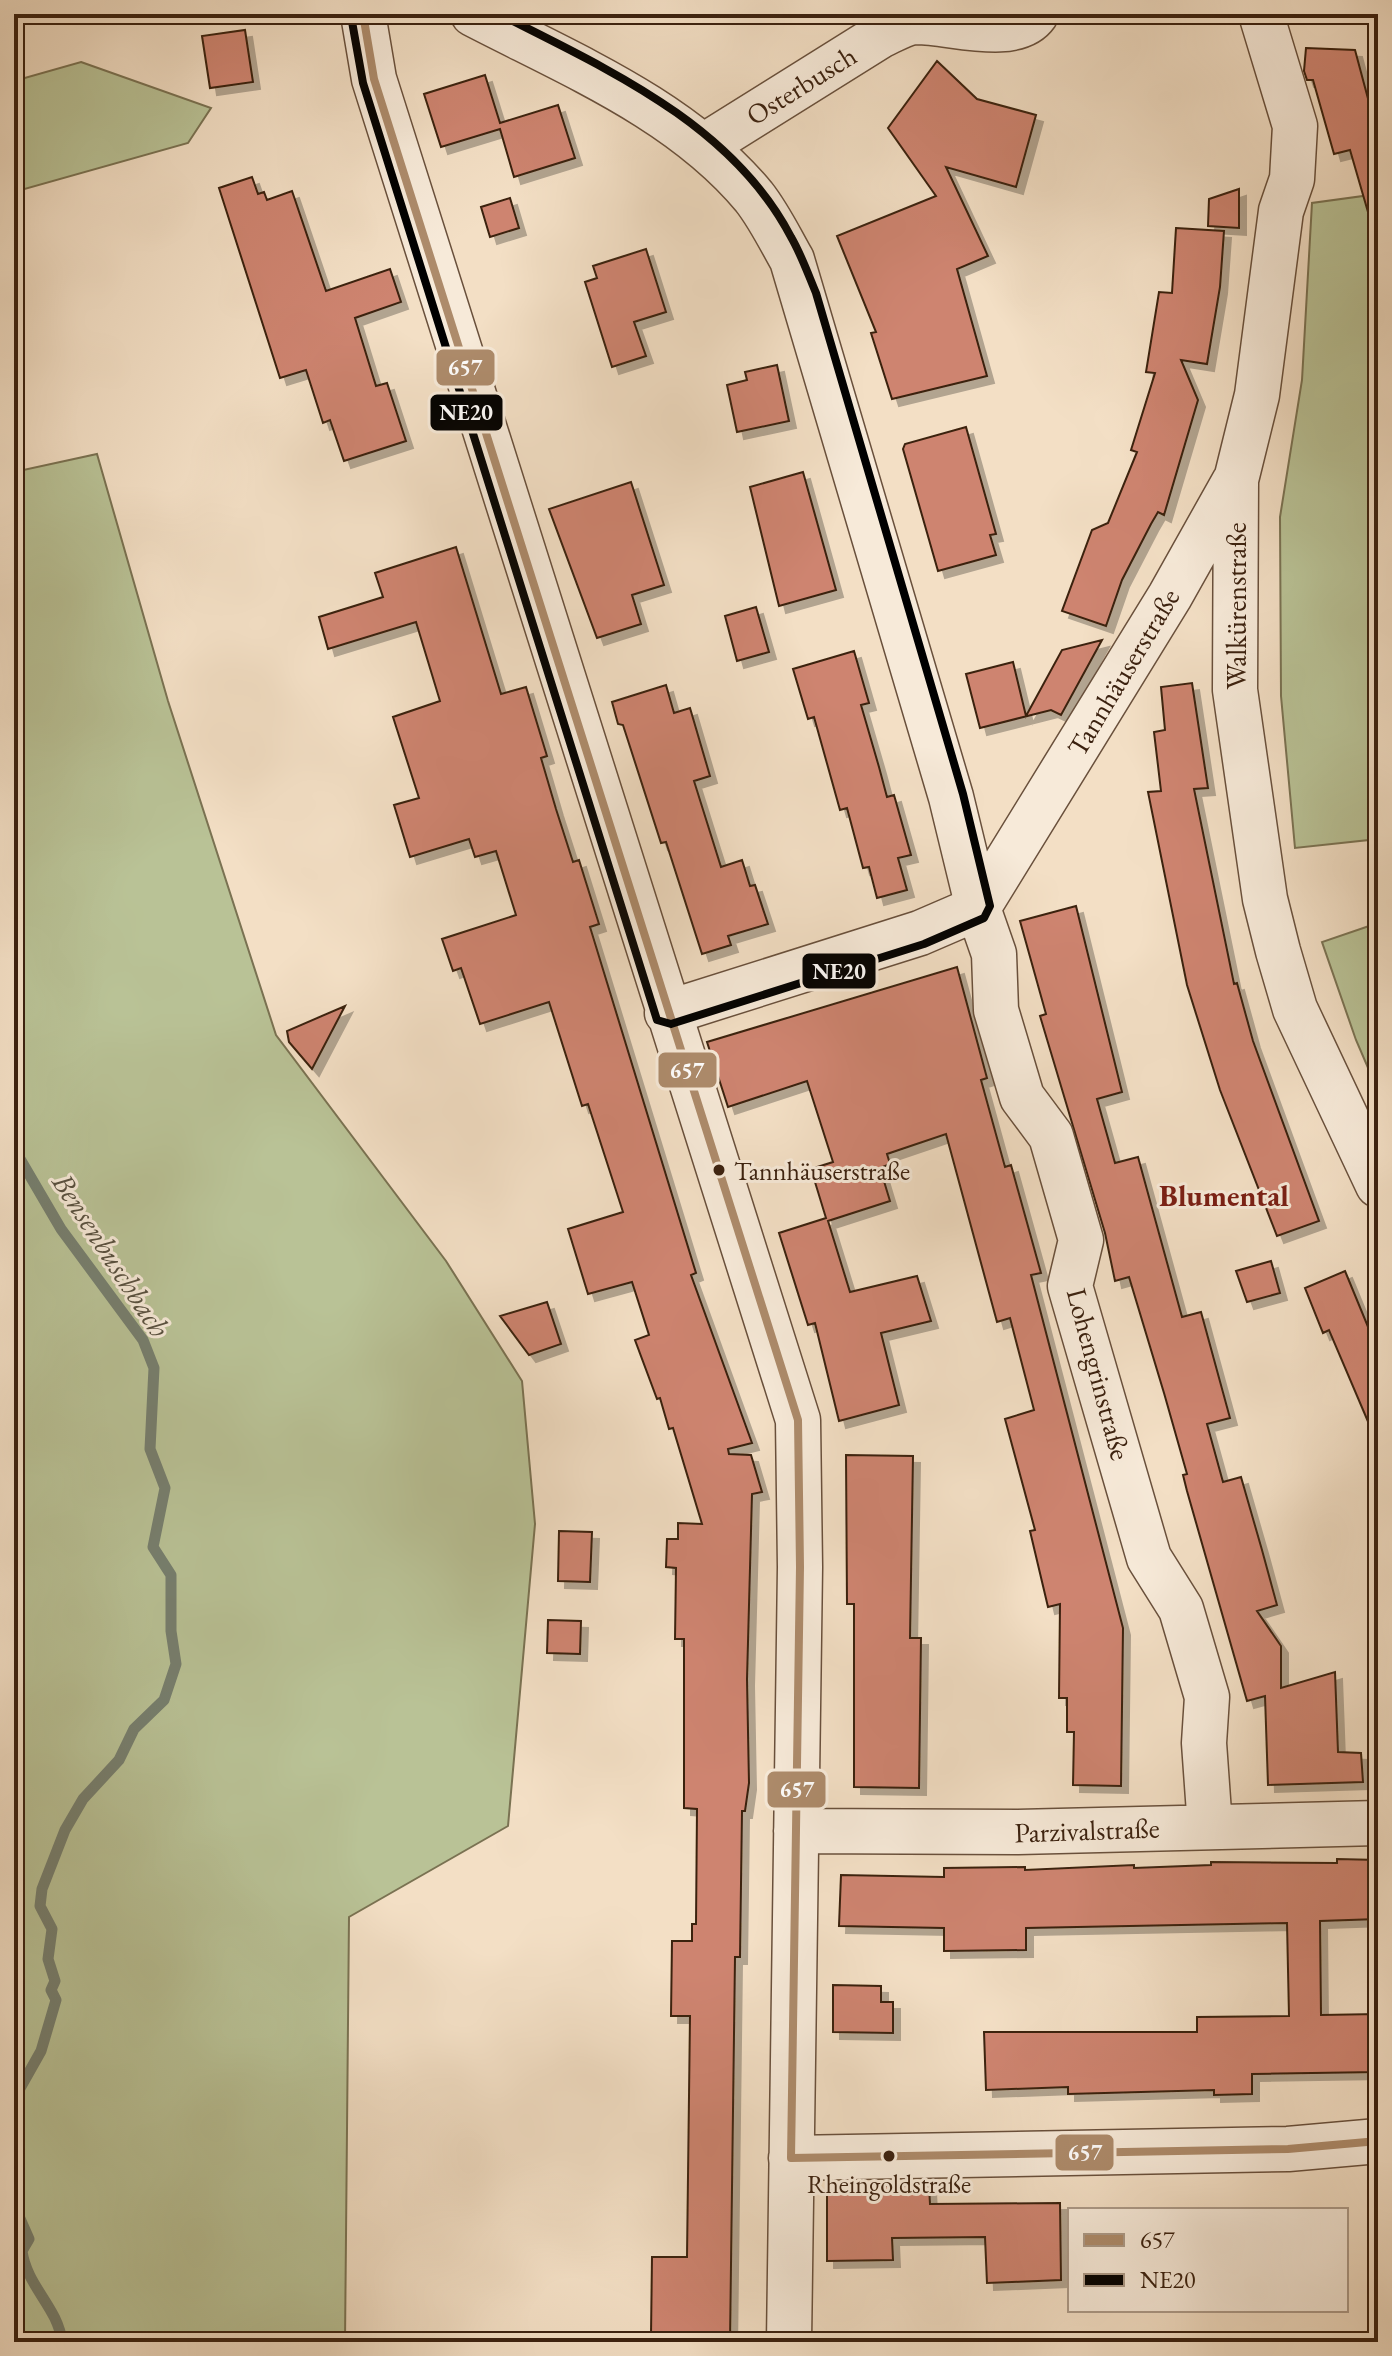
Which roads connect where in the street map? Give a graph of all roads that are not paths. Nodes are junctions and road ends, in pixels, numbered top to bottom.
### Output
1 (363, 14) edge
2 (473, 14) edge
3 (1036, 14) edge
4 (1261, 14) edge
5 (704, 146) junction
6 (1236, 480) junction
7 (978, 908) junction
8 (667, 1013) junction
9 (1378, 1185) edge
10 (1378, 1823) edge
11 (1210, 1827) junction
12 (796, 1831) junction
13 (1378, 2141) edge
14 (791, 2158) junction
15 (789, 2342) edge

1 - 8 street
2 - 5 street, Lohengrinstraße
3 - 5 street, Osterbusch
4 - 6 street, Walkürenstraße
5 - 7 street, Lohengrinstraße
6 - 7 street, Tannhäuserstraße
6 - 9 street, Walkürenstraße
7 - 8 street
7 - 11 street, Lohengrinstraße
8 - 12 street
10 - 11 street, Parzivalstraße
11 - 12 street, Parzivalstraße
12 - 14 street
13 - 14 street
14 - 15 street

